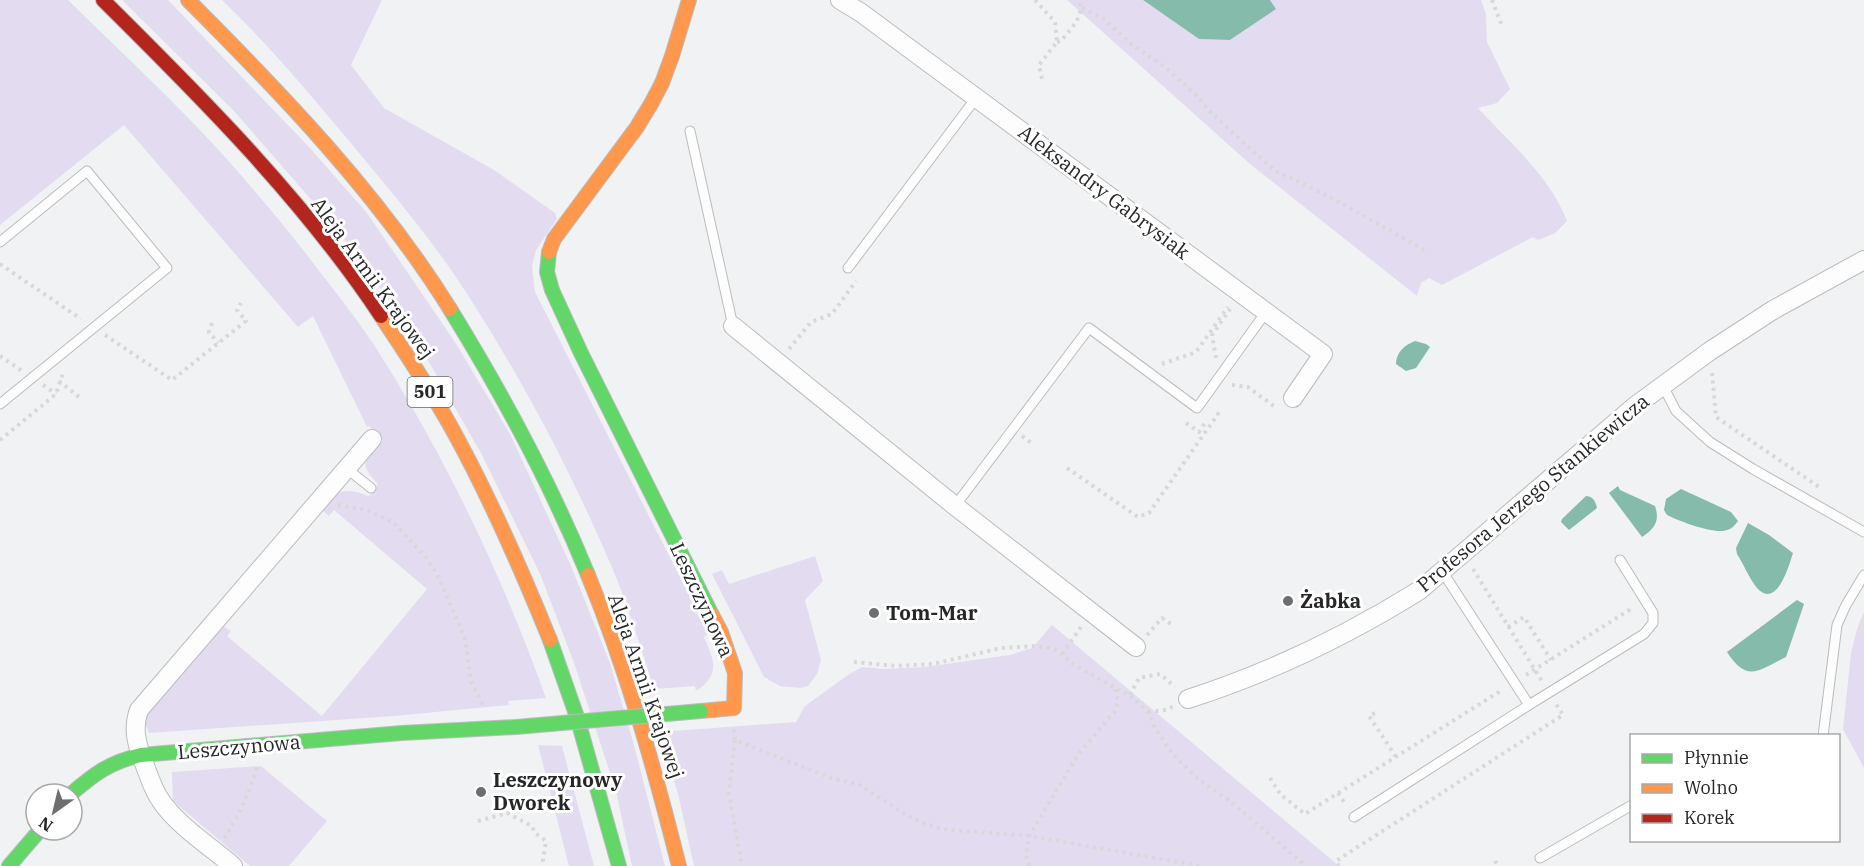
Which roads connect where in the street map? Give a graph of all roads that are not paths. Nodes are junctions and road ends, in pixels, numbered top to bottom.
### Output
1 (104, 0) edge
2 (188, 0) edge
3 (689, 0) edge
4 (840, 0) edge
5 (976, 98) junction
6 (690, 131) dead end
7 (0, 242) edge
8 (1864, 260) edge
9 (848, 268) dead end
10 (1266, 312) junction
11 (733, 326) joint
12 (1663, 386) junction
13 (1293, 398) dead end
14 (0, 404) edge
15 (372, 439) dead end
16 (346, 468) junction
17 (371, 488) dead end
18 (955, 506) junction
19 (1864, 532) edge
20 (1620, 560) dead end
21 (1442, 571) junction
22 (1864, 575) edge
23 (1136, 647) road end
24 (1188, 699) road end
25 (1529, 705) junction
26 (1823, 734) edge
27 (141, 755) junction
28 (84, 783) edge
29 (1630, 806) edge
30 (1354, 817) dead end
31 (30, 842) edge
32 (1540, 858) dead end
33 (9, 866) edge
34 (233, 866) edge
35 (619, 866) edge
36 (679, 866) edge

1 - 35 main road, Aleja Armii Krajowej / 501
2 - 36 main road, Aleja Armii Krajowej
3 - 27 main road, Leszczynowa, bridge
4 - 5 street, Aleksandry Gabrysiak
5 - 9 lane
5 - 10 street, Aleksandry Gabrysiak
6 - 11 lane
7 - 14 lane
8 - 12 street, Profesora Jerzego Stankiewicza
10 - 13 street, Aleksandry Gabrysiak
10 - 18 lane
11 - 18 street
12 - 19 lane
12 - 21 street, Profesora Jerzego Stankiewicza
15 - 16 street
16 - 17 lane
16 - 27 street
18 - 23 street
20 - 25 lane
21 - 24 street, Profesora Jerzego Stankiewicza
21 - 25 lane
22 - 26 lane
25 - 30 lane
27 - 28 main road, Leszczynowa
27 - 34 street
29 - 32 lane
31 - 33 main road

